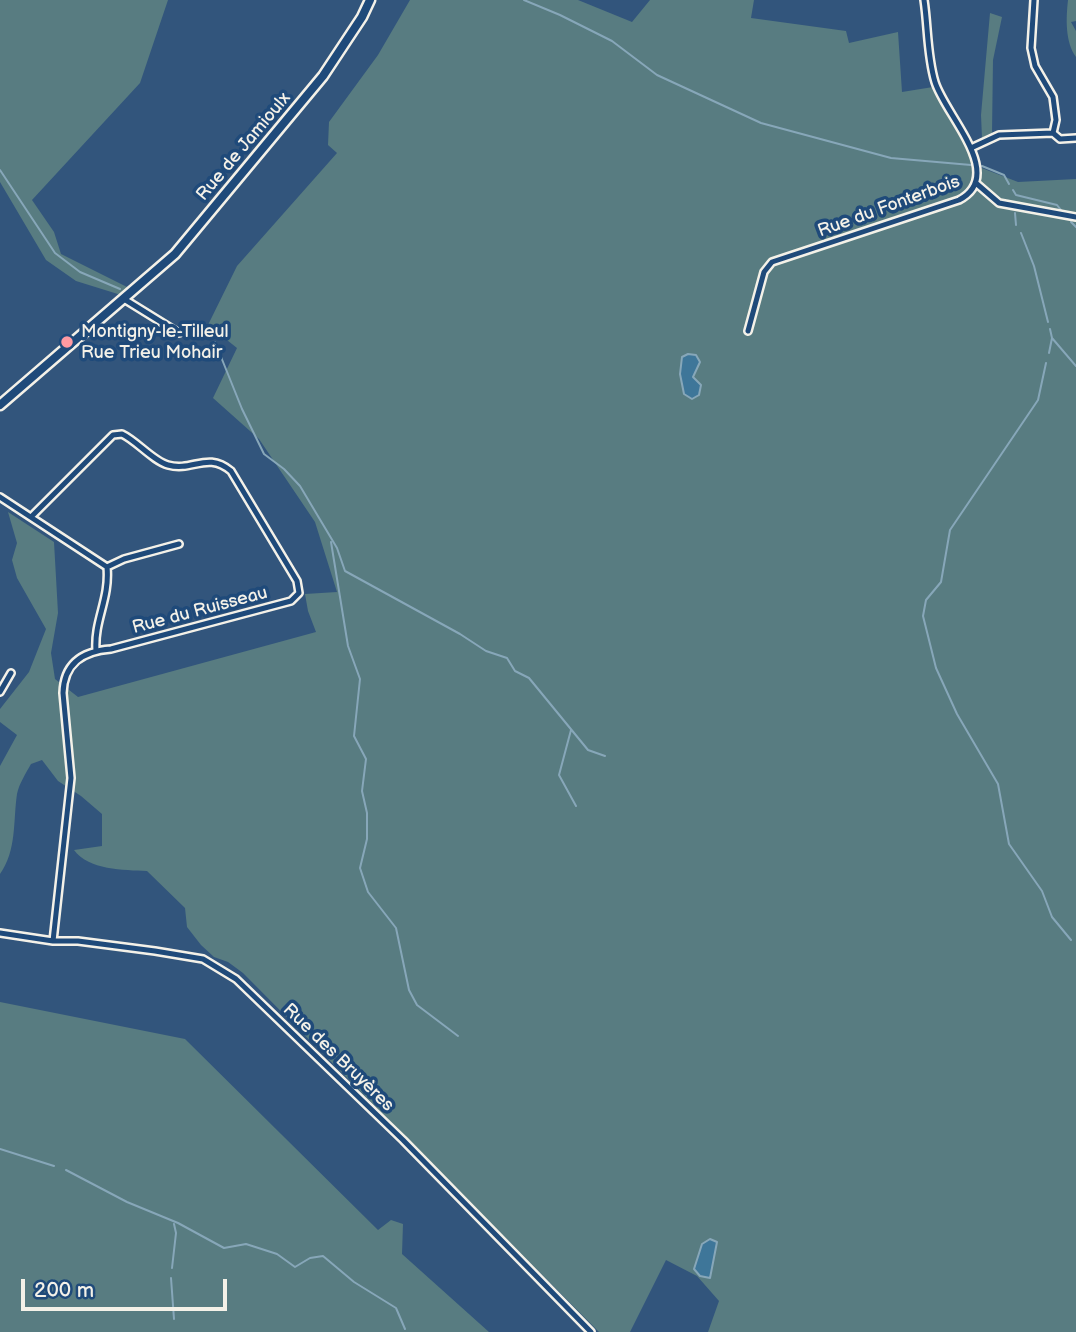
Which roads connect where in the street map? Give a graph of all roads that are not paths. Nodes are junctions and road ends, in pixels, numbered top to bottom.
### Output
1 (370, 0) edge
2 (925, 0) edge
3 (1034, 0) edge
4 (1053, 133) junction
5 (1076, 138) edge
6 (971, 148) junction
7 (977, 184) junction
8 (1076, 217) edge
9 (124, 299) junction
10 (748, 331) dead end
11 (179, 333) dead end
12 (0, 405) edge
13 (0, 496) edge
14 (30, 517) junction
15 (178, 544) dead end
16 (107, 567) junction
17 (96, 650) junction
18 (11, 673) dead end
19 (0, 692) edge
20 (0, 933) edge
21 (53, 941) junction
22 (592, 1332) edge

1 - 9 street, Rue de Jamioulx
2 - 6 street, Rue du Fonterbois
3 - 4 street
4 - 5 street
4 - 6 street
6 - 7 street, Rue du Fonterbois
7 - 8 street
7 - 10 street, Rue du Fonterbois
9 - 11 street
9 - 12 street, Rue de Jamioulx
13 - 14 street
14 - 16 street
14 - 17 street, Rue du Ruisseau
15 - 16 street
16 - 17 street
17 - 21 street
18 - 19 street
20 - 21 street, Rue des Bruyères
21 - 22 street, Rue des Bruyères

